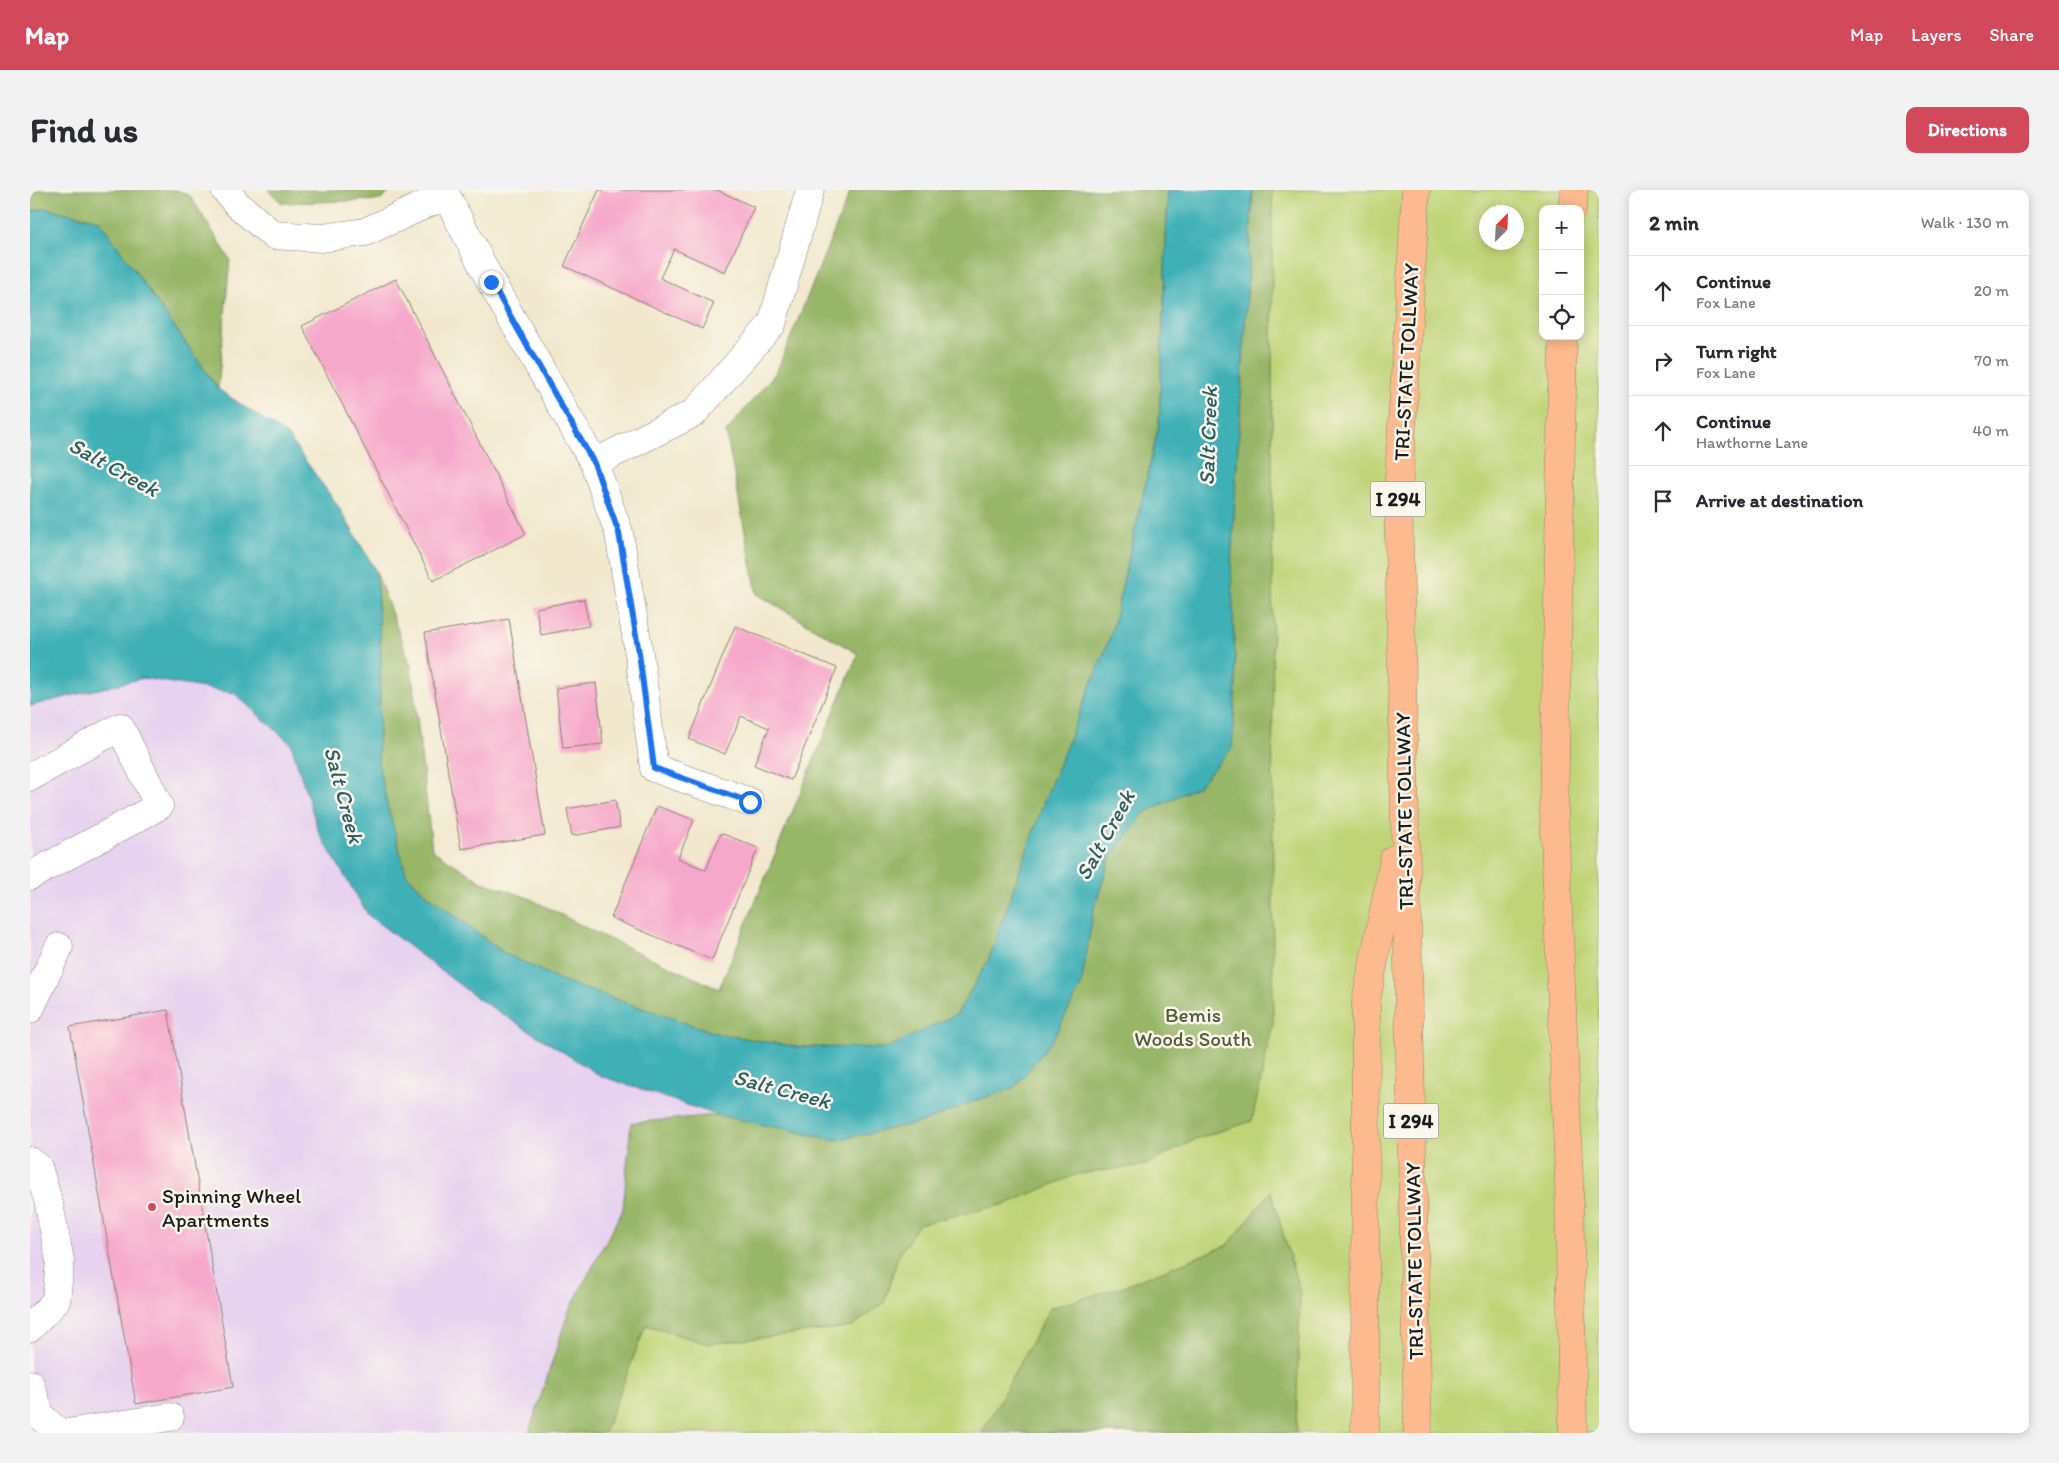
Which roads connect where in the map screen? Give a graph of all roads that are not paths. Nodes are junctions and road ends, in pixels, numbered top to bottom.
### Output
1 (225, 190) edge
2 (810, 190) edge
3 (1416, 190) edge
4 (1574, 190) edge
5 (448, 193) edge
6 (1572, 205) edge
7 (1563, 340) edge
8 (594, 463) junction
9 (30, 777) edge
10 (750, 802) dead end
11 (1404, 809) junction
12 (30, 876) edge
13 (59, 947) dead end
14 (30, 1009) edge
15 (30, 1161) edge
16 (30, 1328) edge
17 (30, 1384) edge
18 (170, 1417) dead end
19 (60, 1433) edge
20 (67, 1433) edge
21 (1365, 1433) edge
22 (1418, 1433) edge
23 (1573, 1433) edge

1 - 5 street
2 - 8 street
3 - 11 highway, TRI-STATE TOLLWAY / I 294
4 - 6 highway
5 - 8 street
7 - 23 highway
8 - 10 street
9 - 12 street
11 - 21 highway
11 - 22 highway, TRI-STATE TOLLWAY / I 294
13 - 14 street
15 - 16 street
17 - 19 street
18 - 20 street

